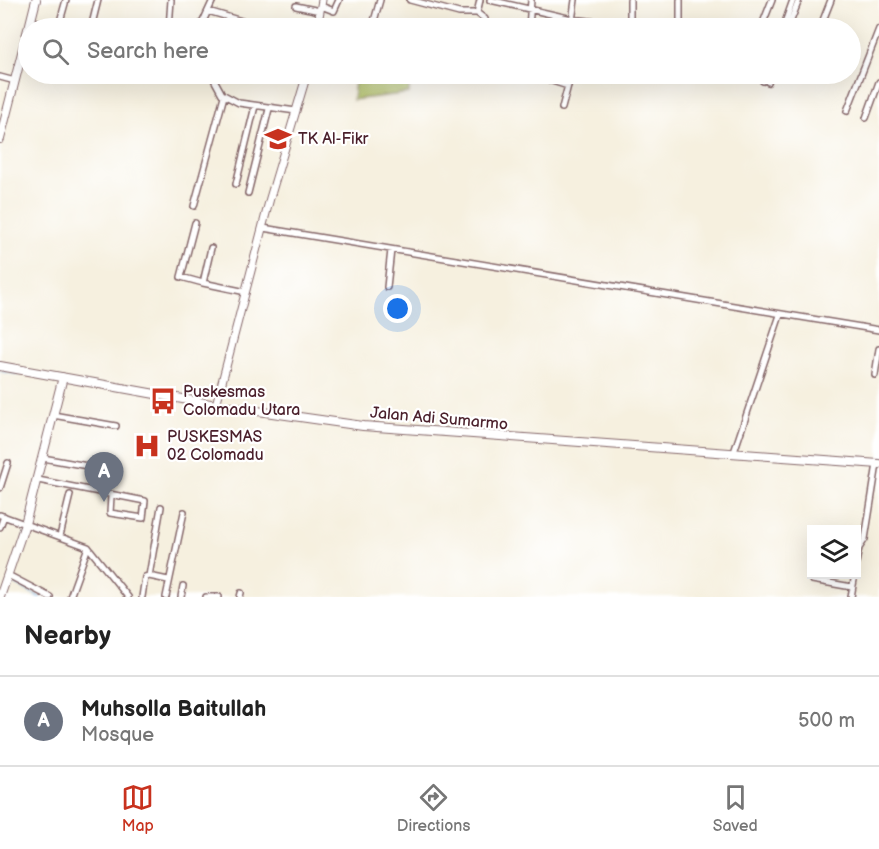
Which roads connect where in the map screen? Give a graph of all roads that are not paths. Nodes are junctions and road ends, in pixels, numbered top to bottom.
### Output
1 (36, 0) edge
2 (66, 0) edge
3 (98, 0) edge
4 (171, 0) edge
5 (213, 0) edge
6 (339, 0) edge
7 (380, 0) edge
8 (410, 0) edge
9 (480, 0) edge
10 (490, 0) edge
11 (531, 0) edge
12 (574, 0) edge
13 (630, 0) edge
14 (680, 0) edge
15 (772, 0) edge
16 (793, 0) edge
17 (799, 0) edge
18 (831, 0) edge
19 (296, 6) dead end
20 (321, 6) edge
21 (530, 9) junction
22 (208, 11) junction
23 (477, 14) junction
24 (31, 18) edge
25 (60, 18) edge
26 (94, 18) edge
27 (170, 18) edge
28 (205, 18) edge
29 (229, 18) edge
30 (375, 18) edge
31 (483, 18) edge
32 (530, 18) edge
33 (568, 18) edge
34 (572, 18) edge
35 (630, 18) edge
36 (681, 18) edge
37 (765, 18) edge
38 (787, 18) edge
39 (792, 18) edge
40 (824, 18) edge
41 (879, 28) edge
42 (18, 69) edge
43 (861, 75) edge
44 (0, 77) edge
45 (15, 81) junction
46 (879, 82) edge
47 (216, 84) edge
48 (304, 84) edge
49 (562, 84) edge
50 (857, 84) edge
51 (568, 86) joint
52 (224, 96) junction
53 (255, 106) junction
54 (562, 108) dead end
55 (269, 109) junction
56 (296, 111) junction
57 (847, 111) dead end
58 (866, 118) dead end
59 (0, 139) edge
60 (238, 172) junction
61 (252, 175) junction
62 (236, 184) dead end
63 (248, 193) dead end
64 (194, 206) dead end
65 (195, 223) dead end
66 (263, 228) junction
67 (211, 248) dead end
68 (391, 250) junction
69 (203, 283) junction
70 (387, 287) dead end
71 (246, 292) junction
72 (780, 315) junction
73 (879, 330) edge
74 (879, 349) edge
75 (0, 366) edge
76 (875, 375) dead end
77 (63, 377) junction
78 (216, 405) junction
79 (53, 415) junction
80 (116, 426) dead end
81 (734, 452) junction
82 (45, 458) junction
83 (8, 463) dead end
84 (878, 464) edge
85 (40, 480) junction
86 (0, 488) edge
87 (101, 491) junction
88 (70, 495) dead end
89 (111, 496) junction
90 (161, 507) dead end
91 (184, 512) dead end
92 (2, 516) edge
93 (28, 524) junction
94 (0, 526) edge
95 (60, 536) junction
96 (861, 545) edge
97 (88, 547) junction
98 (149, 573) junction
99 (170, 577) junction
100 (9, 578) junction
101 (812, 579) edge
102 (854, 579) edge
103 (183, 586) dead end
104 (852, 587) junction
105 (0, 597) edge
106 (50, 597) edge
107 (70, 597) edge
108 (128, 597) edge
109 (142, 597) edge
110 (166, 597) edge
111 (181, 597) edge
112 (206, 597) edge
113 (219, 597) edge
114 (851, 597) edge

1 - 24 main road
2 - 25 street
3 - 26 street
4 - 27 street
5 - 22 street
6 - 20 street
7 - 30 street
8 - 23 street
9 - 23 street
10 - 21 street
11 - 21 street
12 - 34 street
13 - 35 street
14 - 36 street
15 - 37 street
16 - 38 street
17 - 39 street
18 - 40 street
19 - 20 street
21 - 32 street
21 - 33 street
22 - 28 street
22 - 29 street
23 - 31 street
41 - 43 street
42 - 45 main road
44 - 45 street
45 - 59 main road
46 - 58 street
47 - 52 street
48 - 56 street
49 - 51 street
50 - 57 street
51 - 54 street
52 - 53 street
52 - 64 street
53 - 55 street
53 - 60 street
55 - 56 street
55 - 61 street
56 - 66 street
60 - 61 street
60 - 62 street
61 - 63 street
65 - 69 street
66 - 68 street
66 - 71 street
67 - 69 street
68 - 70 street
68 - 72 street
69 - 71 street
71 - 78 street
72 - 73 street
72 - 81 street
74 - 76 street
75 - 77 main road, Jalan Adi Sumarmo
77 - 78 main road, Jalan Adi Sumarmo
77 - 79 main road
78 - 81 main road, Jalan Adi Sumarmo
79 - 80 street
79 - 82 main road
81 - 84 main road, Jalan Adi Sumarmo
82 - 85 main road
82 - 87 street
83 - 86 street
84 - 96 street
85 - 87 street
85 - 93 main road
87 - 89 street
88 - 95 street
89 - 89 street
90 - 98 street
91 - 99 street
92 - 93 street
92 - 94 street
93 - 95 street
93 - 100 main road
95 - 97 street
97 - 107 street
97 - 108 street
98 - 99 street
98 - 109 street
99 - 110 street
100 - 105 main road
100 - 106 street
101 - 104 street
102 - 104 street
103 - 111 street
104 - 114 street
112 - 113 street

